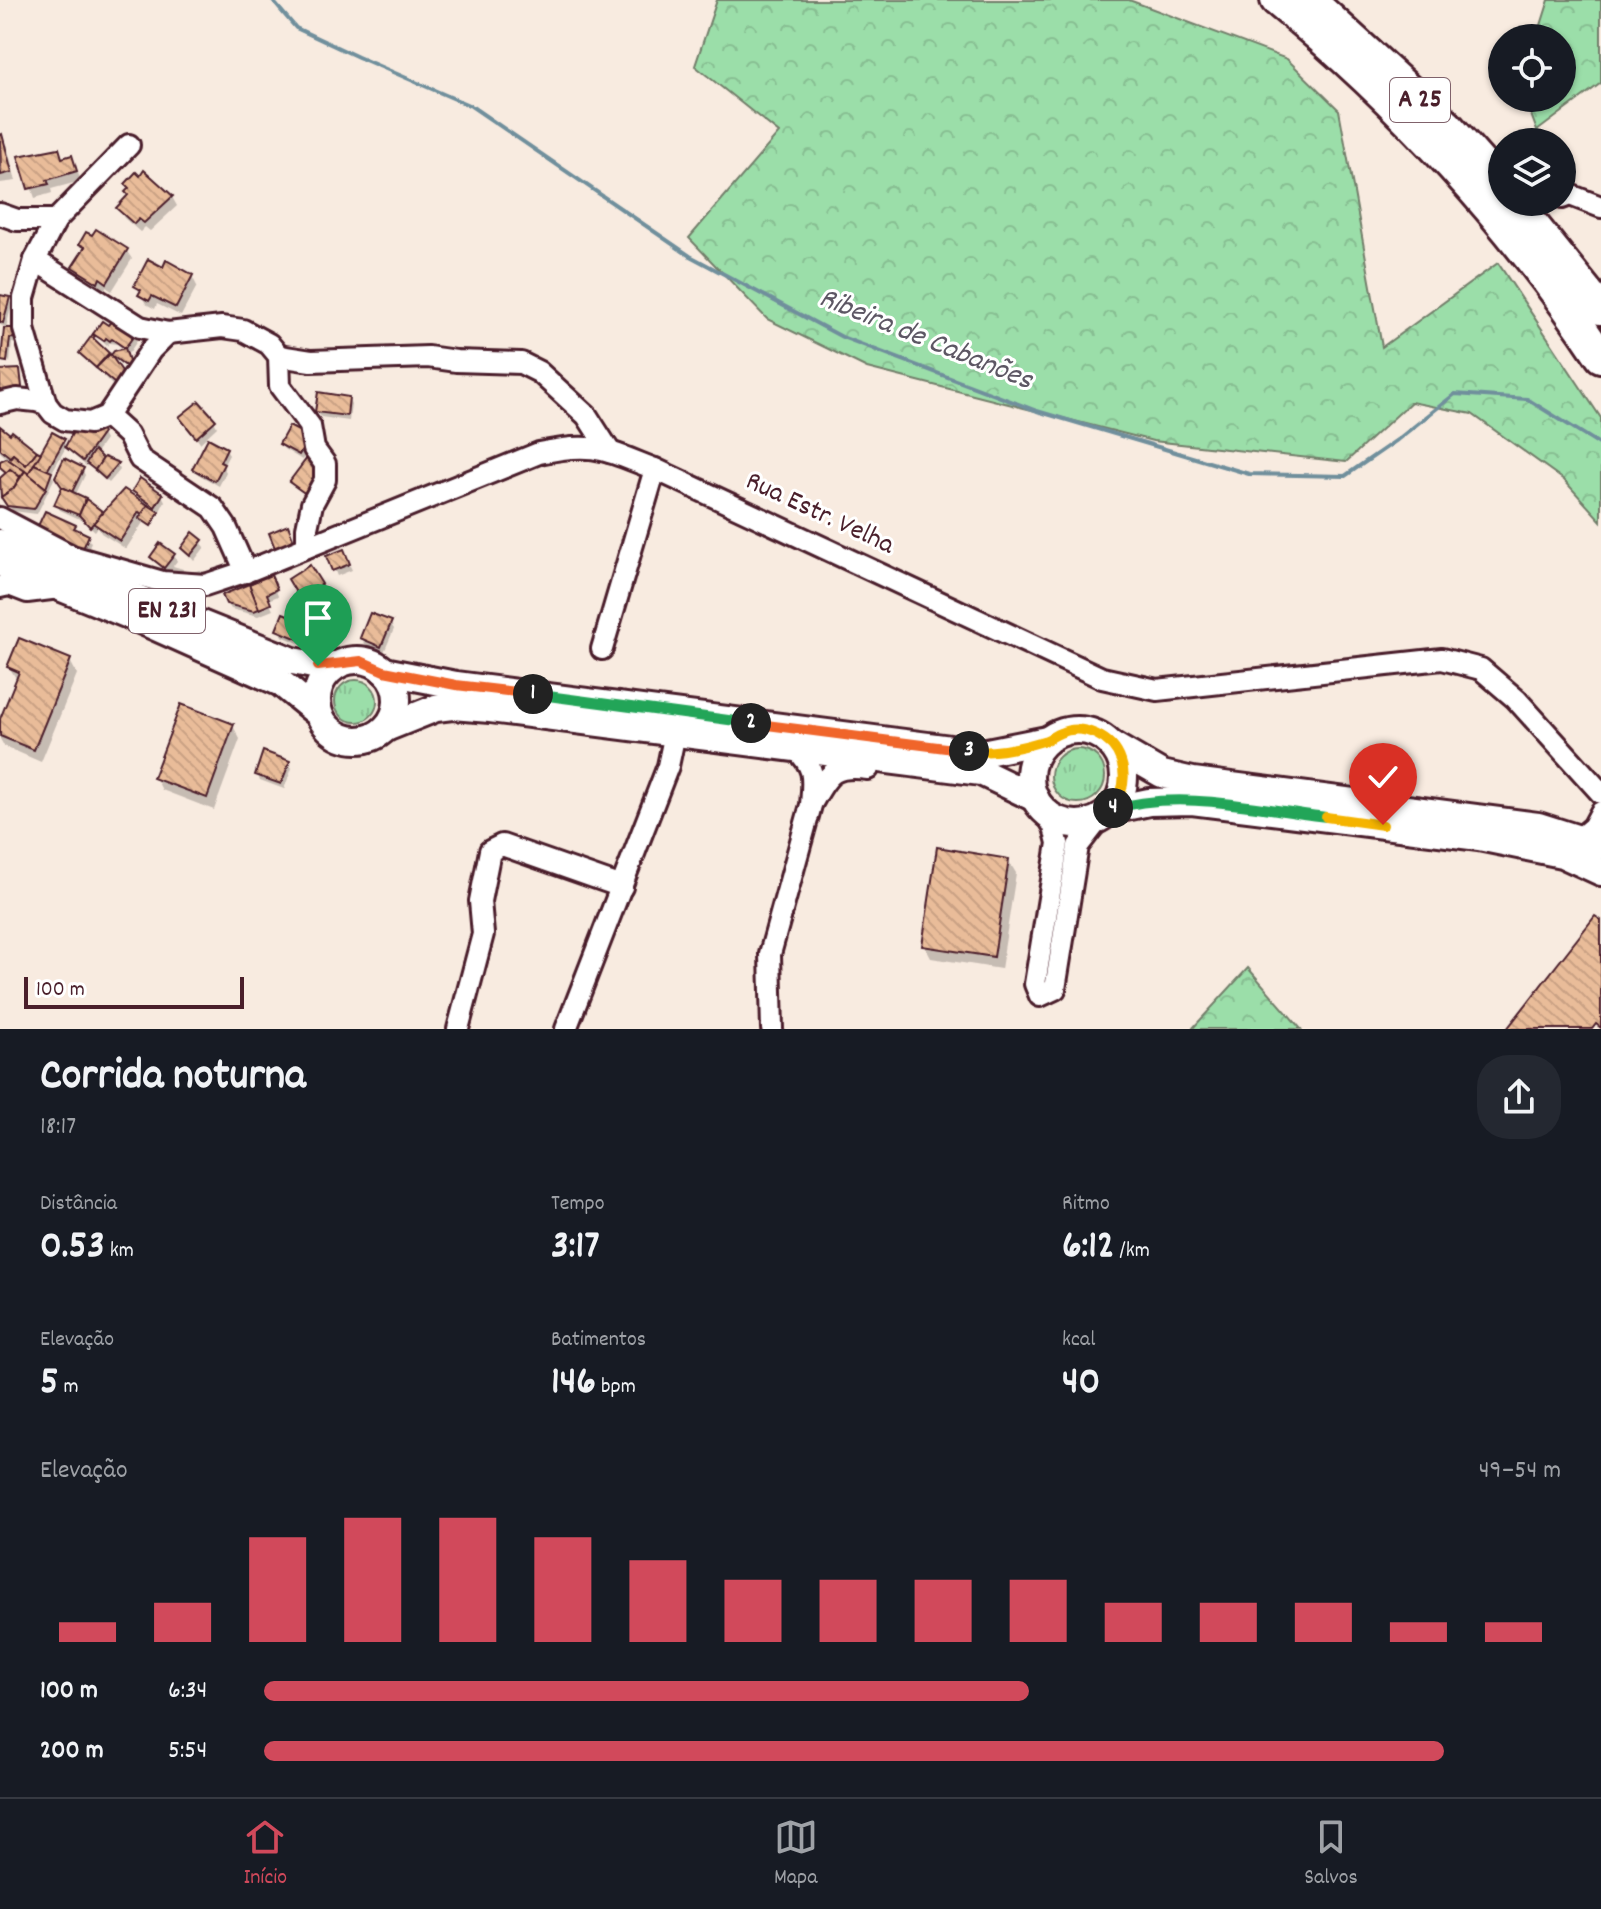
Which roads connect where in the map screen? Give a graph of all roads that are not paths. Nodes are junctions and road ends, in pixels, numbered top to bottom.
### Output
1 (1276, 0) edge
2 (1310, 0) edge
3 (129, 145) dead end
4 (1488, 171) edge
5 (1576, 197) edge
6 (1601, 207) edge
7 (0, 214) edge
8 (1526, 216) edge
9 (56, 220) junction
10 (35, 260) junction
11 (1601, 309) edge
12 (168, 333) junction
13 (279, 356) junction
14 (1601, 357) edge
15 (0, 403) edge
16 (46, 404) junction
17 (107, 416) junction
18 (610, 452) junction
19 (655, 469) junction
20 (0, 518) edge
21 (2, 546) edge
22 (307, 547) junction
23 (246, 572) junction
24 (0, 587) edge
25 (60, 588) junction
26 (602, 649) dead end
27 (337, 665) junction
28 (384, 671) junction
29 (319, 714) junction
30 (386, 728) junction
31 (675, 733) junction
32 (1047, 740) junction
33 (1112, 745) junction
34 (796, 749) junction
35 (887, 761) junction
36 (1596, 788) edge
37 (1601, 803) edge
38 (811, 805) junction
39 (1040, 806) junction
40 (1601, 812) edge
41 (1105, 815) junction
42 (1591, 842) edge
43 (1601, 872) edge
44 (622, 887) junction
45 (458, 1029) edge
46 (566, 1029) edge
47 (772, 1029) edge

1 - 14 highway, A 25
2 - 4 highway, A 25
3 - 9 street
5 - 6 street
7 - 9 street
8 - 11 highway
9 - 10 street
10 - 12 street
10 - 16 street
12 - 13 street
12 - 17 street
13 - 18 street
13 - 22 street
15 - 16 street
16 - 17 street
17 - 23 street
18 - 19 street, Rua Estr. Velha
18 - 22 street, Rua Estr. Velha
19 - 26 street
19 - 36 street, Rua Estr. Velha
20 - 23 street, Rua Estr. Velha
21 - 25 main road, EN 231
21 - 27 main road, EN 231
22 - 23 street, Rua Estr. Velha
24 - 25 street
25 - 29 main road, EN 231
27 - 28 main road, EN 231
27 - 29 main road
28 - 30 main road
28 - 32 main road, EN 231
29 - 30 main road, EN 231
30 - 31 main road, EN 231
31 - 34 main road, EN 231
31 - 44 street
32 - 33 main road, EN 231
32 - 39 main road
33 - 41 main road
33 - 42 main road, EN 231
34 - 35 main road, EN 231
34 - 38 street
35 - 38 street
35 - 39 main road, EN 231
36 - 37 street, Rua Estr. Velha
38 - 47 street
39 - 41 main road, EN 231
39 - 41 street
40 - 42 street
41 - 43 main road, EN 231
44 - 45 street
44 - 46 street

